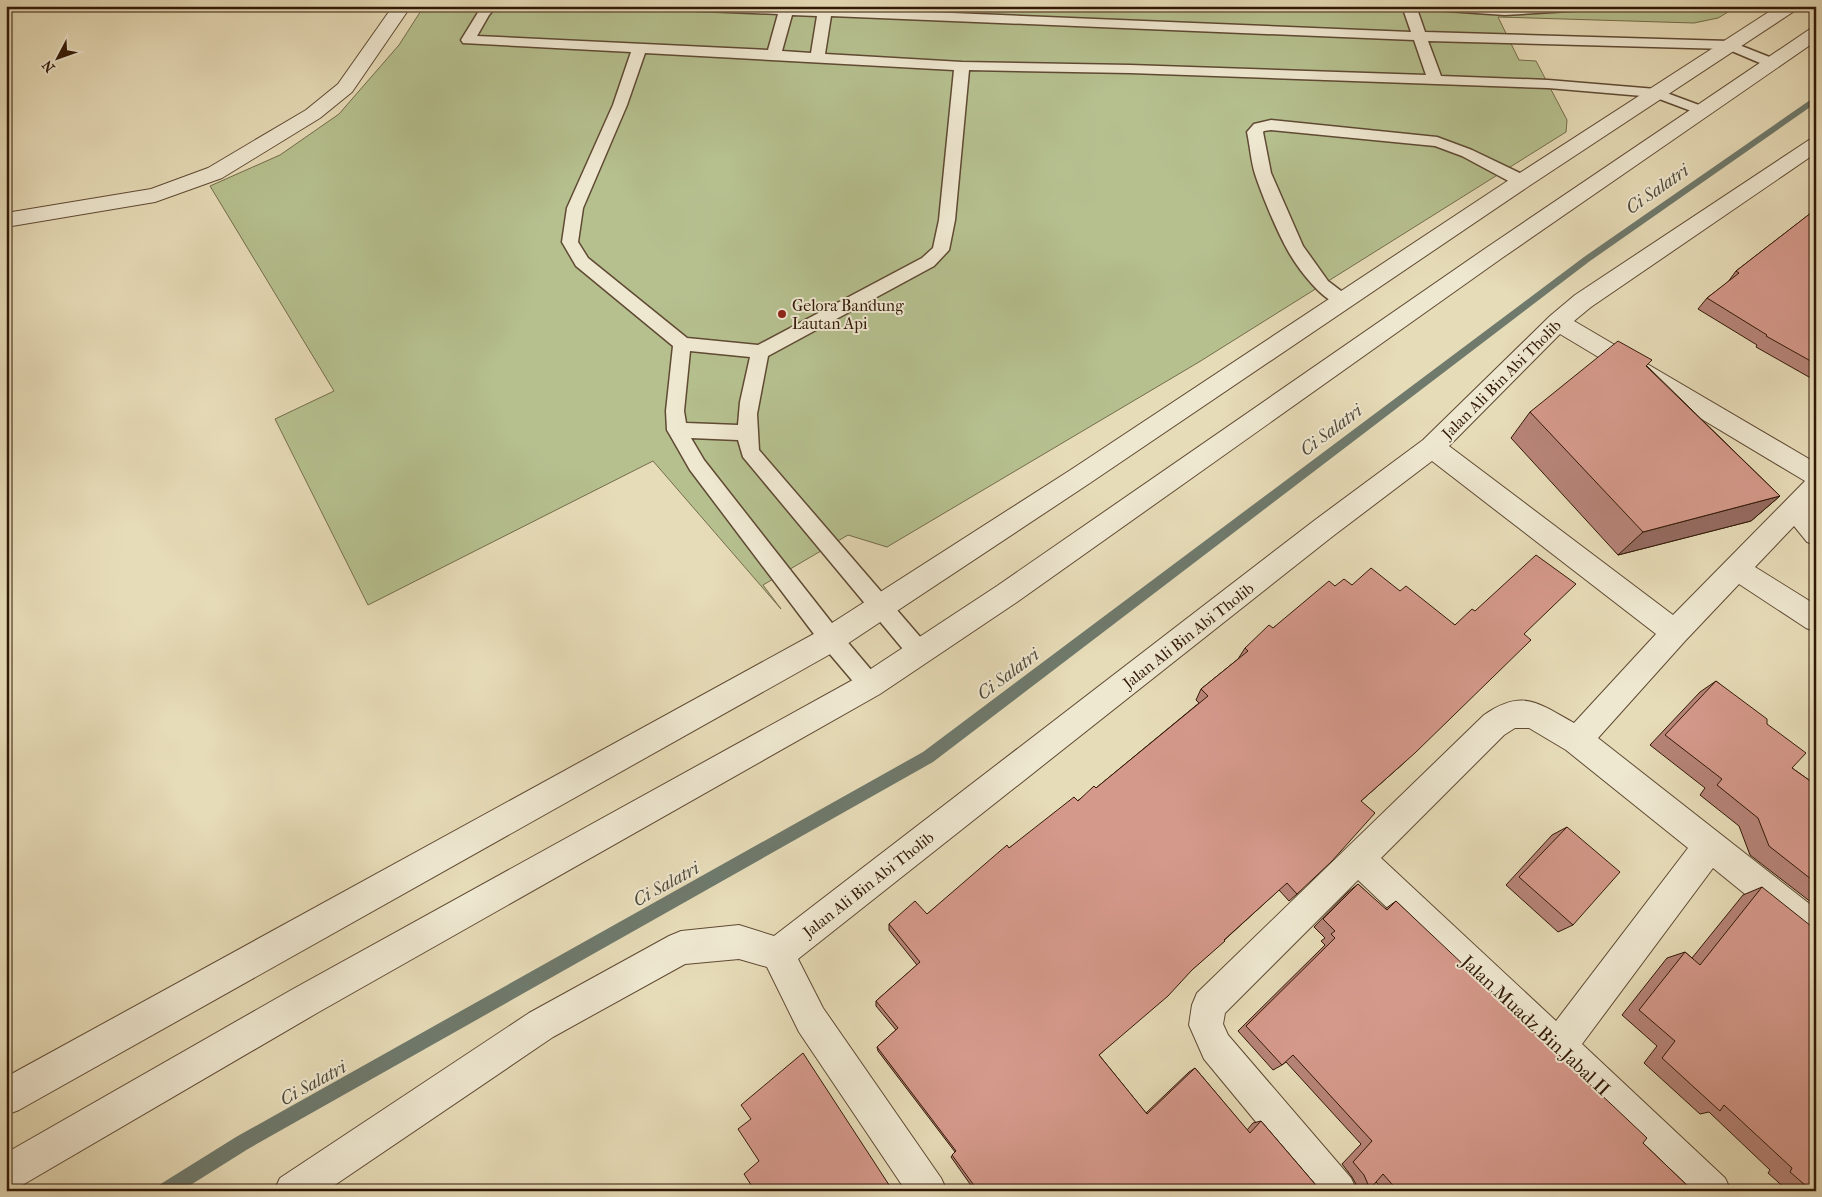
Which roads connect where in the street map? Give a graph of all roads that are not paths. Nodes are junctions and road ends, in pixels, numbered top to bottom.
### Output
1 (402, 6) edge
2 (490, 6) edge
3 (679, 6) edge
4 (1408, 6) edge
5 (1432, 6) edge
6 (1586, 6) edge
7 (1790, 6) edge
8 (786, 8) edge
9 (825, 9) edge
10 (1816, 33) edge
11 (1419, 36) junction
12 (1729, 45) junction
13 (640, 48) junction
14 (774, 55) junction
15 (816, 57) junction
16 (1772, 63) junction
17 (962, 66) junction
18 (1435, 80) junction
19 (1656, 93) junction
20 (1702, 111) junction
21 (1816, 144) edge
22 (1522, 181) junction
23 (6, 220) edge
24 (1343, 301) junction
25 (1558, 322) junction
26 (682, 344) junction
27 (760, 352) junction
28 (677, 430) junction
29 (746, 433) junction
30 (1432, 447) junction
31 (1816, 475) edge
32 (1816, 486) edge
33 (1795, 508) junction
34 (1816, 534) edge
35 (1737, 569) junction
36 (880, 607) junction
37 (1816, 620) edge
38 (1674, 632) junction
39 (831, 638) junction
40 (920, 653) junction
41 (870, 685) junction
42 (1577, 740) junction
43 (1710, 845) junction
44 (1359, 859) junction
45 (1816, 930) edge
46 (778, 954) junction
47 (1559, 1046) junction
48 (6, 1097) edge
49 (6, 1174) edge
50 (293, 1191) edge
51 (928, 1191) edge
52 (1338, 1191) edge
53 (1712, 1191) edge

1 - 23 street
2 - 13 lane
3 - 8 lane
4 - 11 lane
5 - 6 lane
7 - 12 street
8 - 9 lane
8 - 14 lane
9 - 11 lane
9 - 15 lane
10 - 16 street
11 - 12 lane
11 - 18 lane
12 - 16 lane
12 - 19 street
13 - 14 lane
13 - 26 lane
14 - 15 lane
15 - 17 lane
16 - 20 street
17 - 18 lane
17 - 27 lane
18 - 19 lane
19 - 20 lane
19 - 22 street
20 - 40 street
21 - 25 street, Jalan Ali Bin Abi Tholib
22 - 24 street
22 - 24 lane
24 - 36 street
25 - 30 street, Jalan Ali Bin Abi Tholib
25 - 31 street
26 - 27 lane
26 - 28 lane
27 - 29 lane
28 - 29 lane
28 - 39 lane
29 - 36 lane
30 - 38 street
30 - 46 street, Jalan Ali Bin Abi Tholib
32 - 33 street
33 - 34 street
33 - 35 street
35 - 37 street
35 - 38 street
36 - 39 street
36 - 40 lane
38 - 42 street
39 - 41 lane
39 - 48 street
40 - 41 street
41 - 49 street
42 - 43 street
42 - 44 street
43 - 45 street
43 - 47 street
44 - 47 street, Jalan Muadz Bin Jabal II
44 - 52 street
46 - 50 street
46 - 51 street
47 - 53 street, Jalan Muadz Bin Jabal II

